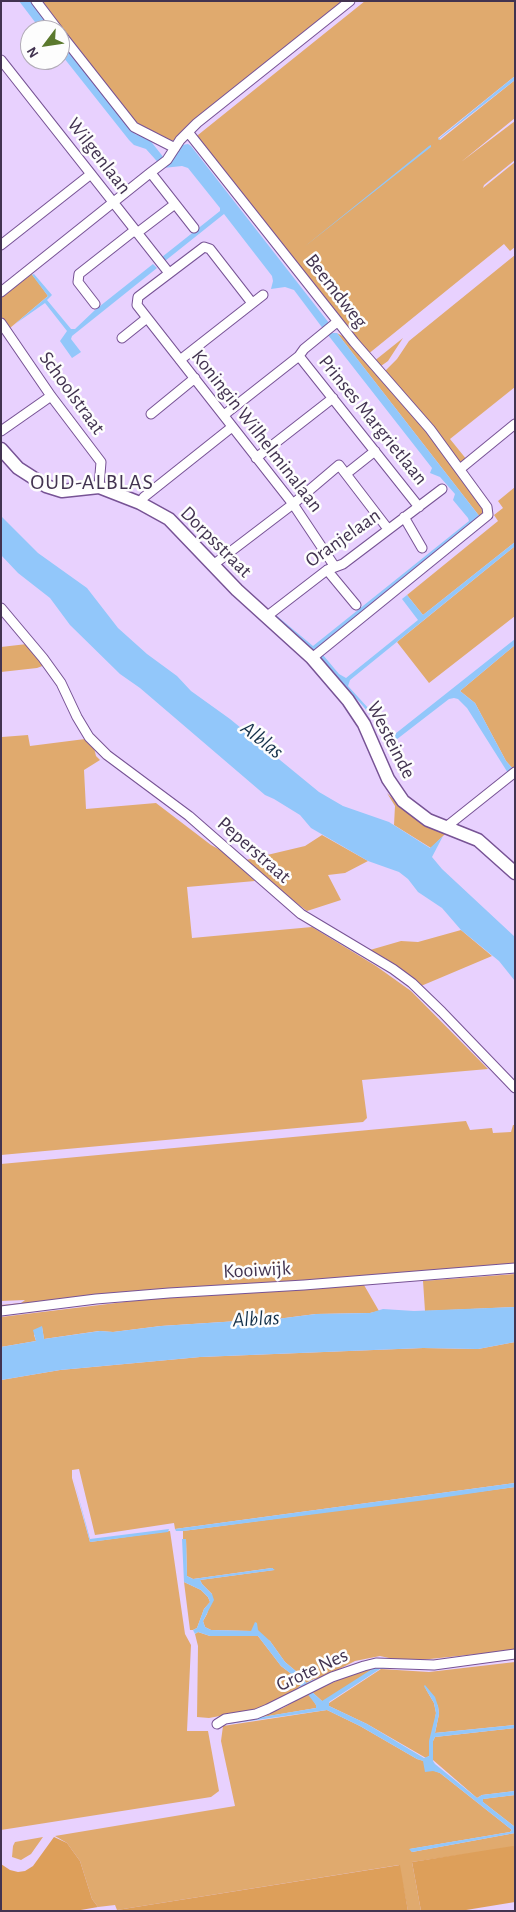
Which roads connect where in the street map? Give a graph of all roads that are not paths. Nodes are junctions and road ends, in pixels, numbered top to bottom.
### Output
1 (36, 1) edge
2 (350, 1) edge
3 (51, 20) edge
4 (70, 45) edge
5 (1, 60) edge
6 (188, 132) junction
7 (175, 148) junction
8 (90, 174) junction
9 (154, 177) dead end
10 (113, 202) junction
11 (175, 204) junction
12 (194, 228) dead end
13 (136, 232) junction
14 (1, 245) edge
15 (169, 273) junction
16 (1, 292) edge
17 (263, 295) dead end
18 (252, 303) junction
19 (95, 304) dead end
20 (147, 318) junction
21 (337, 322) junction
22 (1, 323) edge
23 (122, 338) dead end
24 (299, 356) junction
25 (180, 360) junction
26 (195, 378) junction
27 (51, 396) junction
28 (333, 398) junction
29 (151, 414) dead end
30 (224, 415) junction
31 (515, 424) edge
32 (232, 427) junction
33 (1, 431) edge
34 (1, 449) edge
35 (375, 451) junction
36 (256, 458) junction
37 (460, 469) junction
38 (346, 474) junction
39 (99, 487) junction
40 (442, 490) dead end
41 (140, 503) junction
42 (293, 504) junction
43 (419, 507) junction
44 (404, 517) junction
45 (388, 529) junction
46 (422, 548) dead end
47 (213, 565) junction
48 (331, 568) junction
49 (356, 606) dead end
50 (1, 608) edge
51 (266, 617) junction
52 (312, 658) junction
53 (515, 772) edge
54 (446, 827) junction
55 (515, 873) edge
56 (515, 1088) edge
57 (515, 1268) edge
58 (1, 1311) edge
59 (515, 1654) edge
60 (217, 1724) dead end

1 - 3 street
2 - 6 street
4 - 7 street
5 - 8 street, Wilgenlaan
6 - 7 street
6 - 21 street, Beemdweg
7 - 10 street
8 - 10 street, Wilgenlaan
8 - 14 street
9 - 11 street
10 - 13 street, Wilgenlaan
10 - 16 street
11 - 12 street
11 - 13 street
13 - 15 street, Wilgenlaan
13 - 19 street
15 - 18 street
15 - 20 street, Koningin Wilhelminalaan
17 - 18 street
18 - 25 street
20 - 23 street
20 - 25 street, Koningin Wilhelminalaan
21 - 24 street
21 - 37 street, Beemdweg
22 - 27 street, Schoolstraat
24 - 28 street, Prinses Margrietlaan
24 - 30 street
25 - 26 street, Koningin Wilhelminalaan
26 - 29 street
26 - 30 street, Koningin Wilhelminalaan
27 - 33 street
27 - 39 street, Schoolstraat
28 - 35 street, Prinses Margrietlaan
28 - 36 street
30 - 32 street, Koningin Wilhelminalaan
31 - 37 street
32 - 36 street, Koningin Wilhelminalaan
32 - 41 street
34 - 39 street, Dorpsstraat
35 - 38 street
35 - 43 street, Prinses Margrietlaan
36 - 42 street, Koningin Wilhelminalaan
37 - 52 street, Beemdweg
38 - 42 street
38 - 45 street
39 - 41 street, Dorpsstraat
40 - 43 street, Oranjelaan
41 - 47 street, Dorpsstraat
42 - 47 street
42 - 48 street, Koningin Wilhelminalaan
43 - 44 street, Oranjelaan
44 - 45 street, Oranjelaan
44 - 46 street
45 - 48 street, Oranjelaan
47 - 51 street, Dorpsstraat
48 - 49 street, Koningin Wilhelminalaan
48 - 51 street, Oranjelaan
50 - 56 street, Peperstraat
51 - 52 street, Dorpsstraat
52 - 54 street, Westeinde
53 - 54 street
54 - 55 street, Westeinde
57 - 58 street, Kooiwijk
59 - 60 street, Grote Nes

